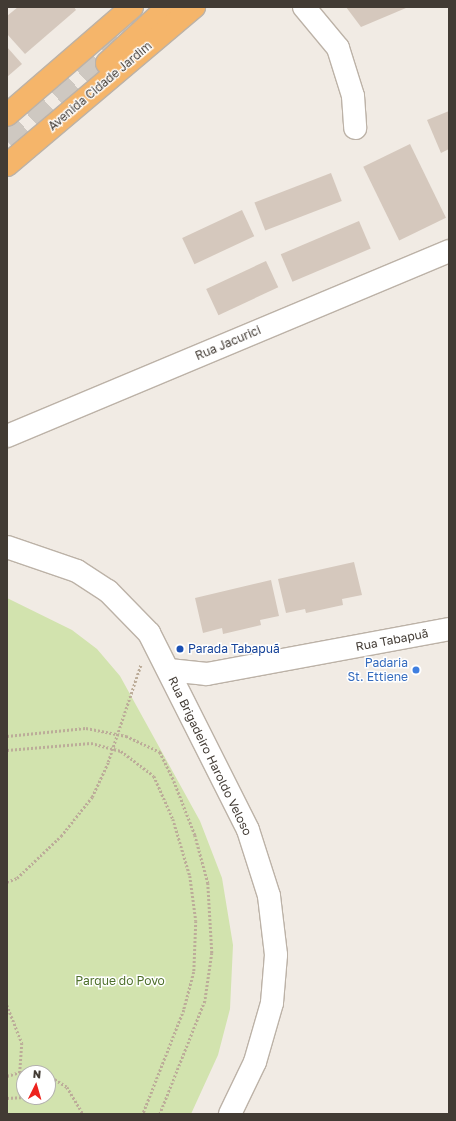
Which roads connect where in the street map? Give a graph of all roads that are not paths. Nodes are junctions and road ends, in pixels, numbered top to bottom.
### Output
1 (132, 7) edge
2 (168, 7) edge
3 (194, 7) edge
4 (304, 7) edge
5 (7, 115) edge
6 (355, 128) dead end
7 (7, 161) edge
8 (7, 165) edge
9 (449, 251) edge
10 (7, 436) edge
11 (7, 547) edge
12 (449, 629) edge
13 (169, 670) junction
14 (230, 1114) edge

1 - 5 highway
2 - 7 highway
3 - 8 highway, Avenida Cidade Jardim
4 - 6 street
9 - 10 street, Rua Jacurici
11 - 13 street, Rua Brigadeiro Haroldo Veloso
12 - 13 street, Rua Tabapuã
13 - 14 street, Rua Brigadeiro Haroldo Veloso

